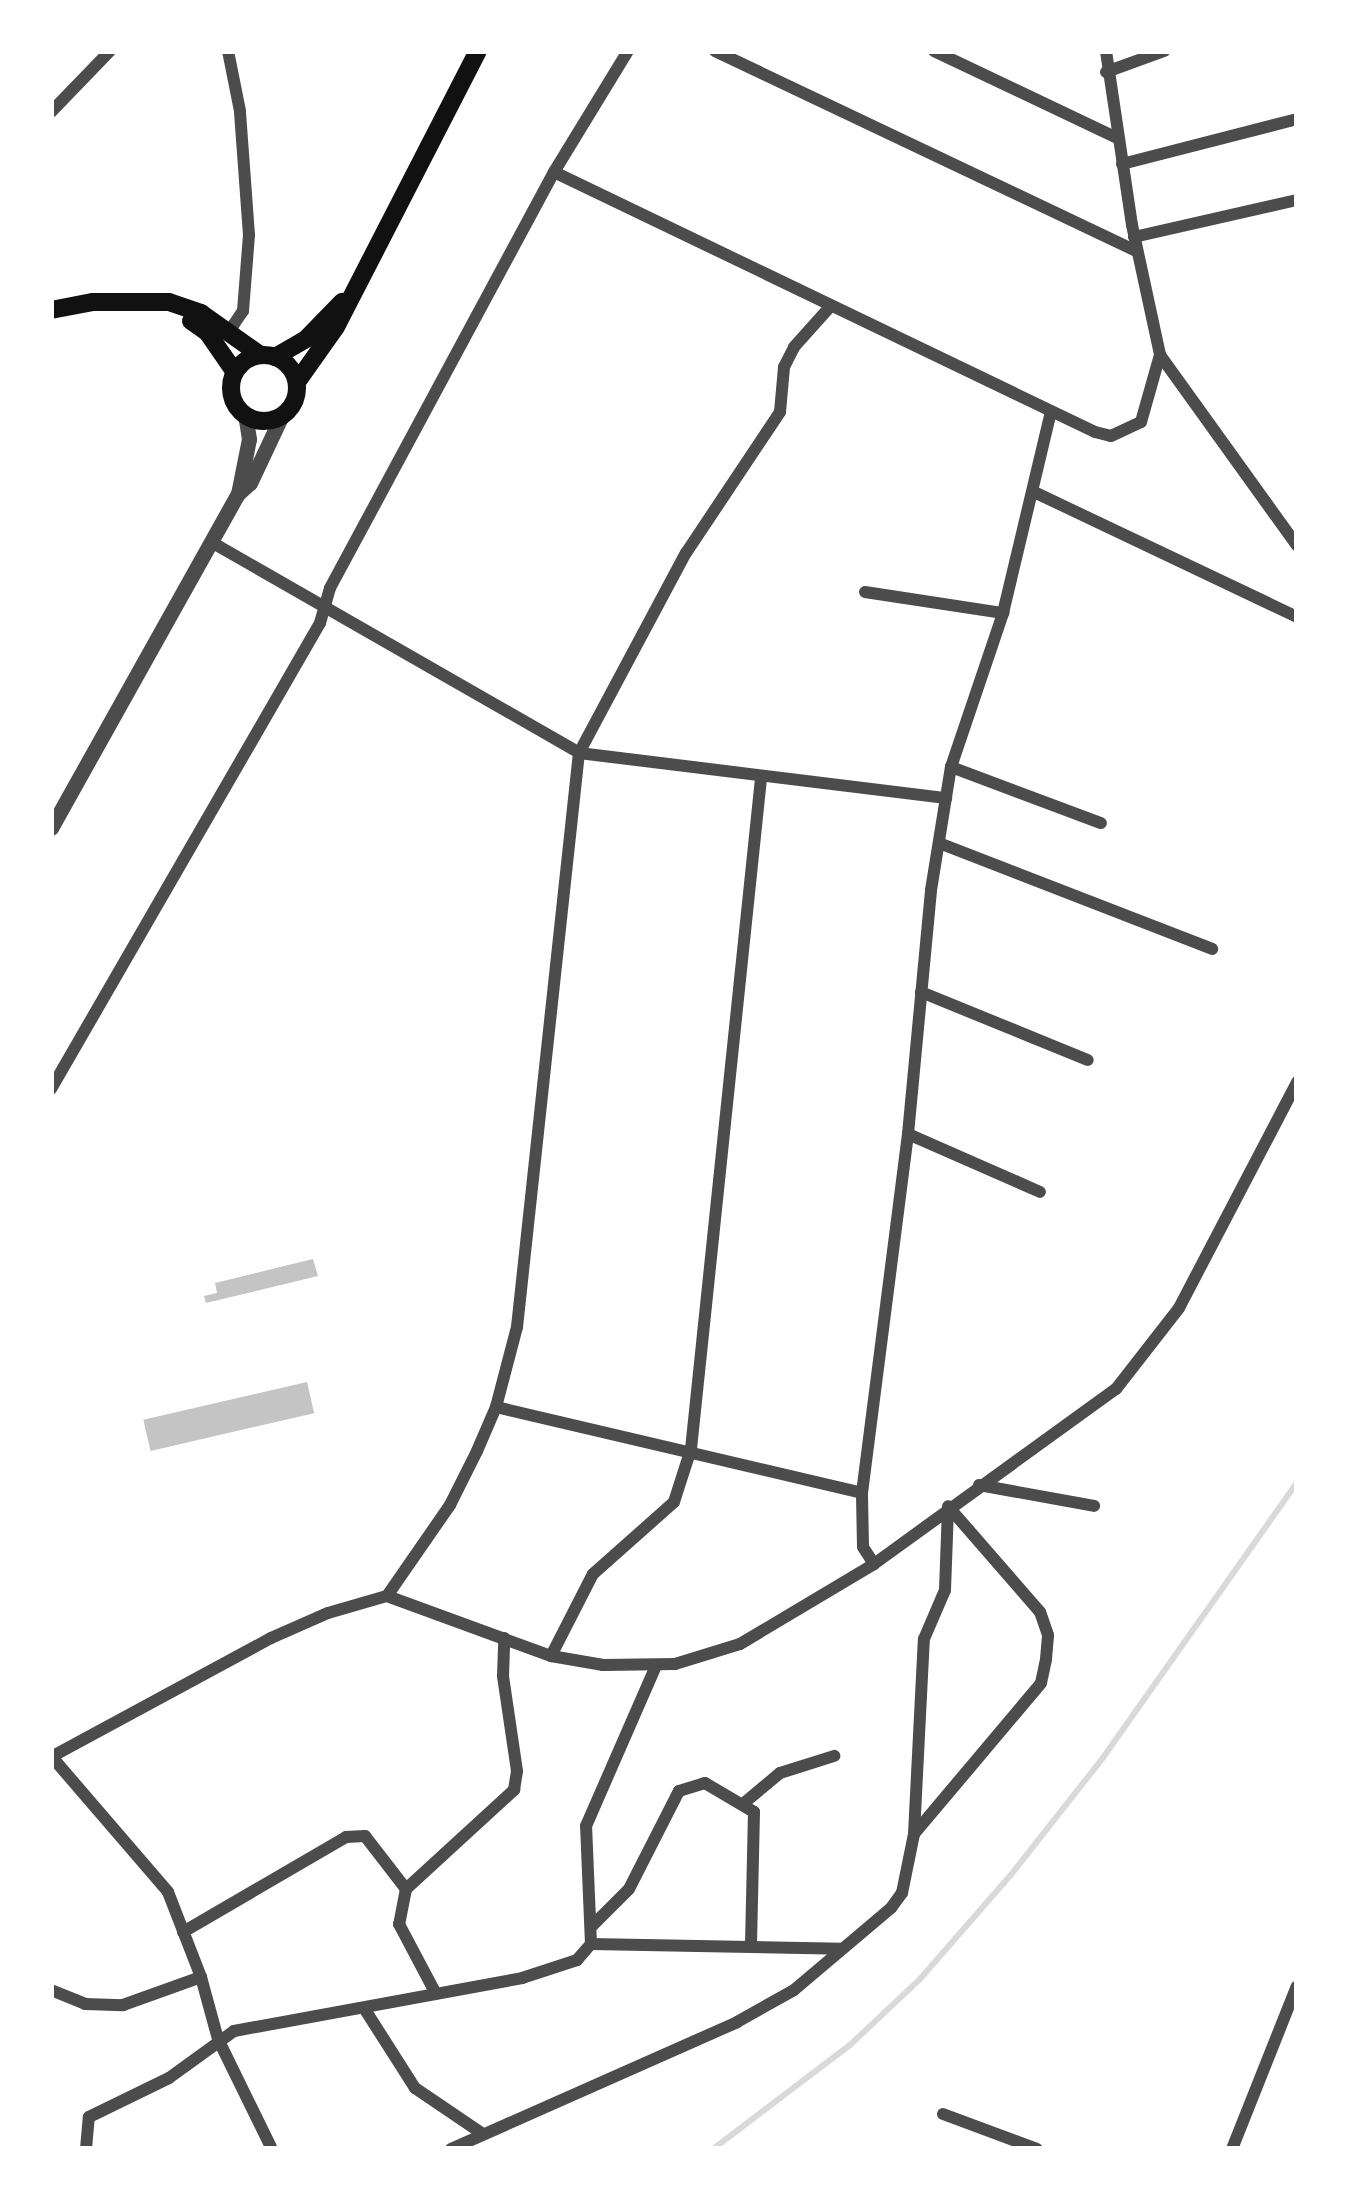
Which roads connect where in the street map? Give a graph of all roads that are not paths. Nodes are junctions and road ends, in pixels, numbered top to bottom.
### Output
1 (110, 51) edge
2 (228, 51) edge
3 (478, 51) edge
4 (628, 51) edge
5 (715, 51) edge
6 (934, 51) edge
7 (1106, 51) edge
8 (1164, 51) edge
9 (1106, 72) junction
10 (51, 112) edge
11 (1297, 118) edge
12 (1117, 138) junction
13 (1122, 164) junction
14 (554, 172) junction
15 (1297, 200) edge
16 (1135, 244) junction
17 (345, 299) junction
18 (169, 302) junction
19 (829, 308) junction
20 (51, 310) edge
21 (228, 333) junction
22 (267, 356) junction
23 (1160, 356) junction
24 (234, 371) junction
25 (297, 382) junction
26 (1051, 412) junction
27 (244, 415) junction
28 (281, 417) junction
29 (1034, 492) junction
30 (238, 494) junction
31 (213, 543) junction
32 (1297, 546) edge
33 (865, 592) dead end
34 (325, 605) junction
35 (1003, 613) junction
36 (1297, 617) edge
37 (579, 753) junction
38 (951, 767) junction
39 (761, 779) junction
40 (946, 798) junction
41 (1101, 824) dead end
42 (51, 827) edge
43 (939, 843) junction
44 (1212, 949) dead end
45 (921, 992) junction
46 (1088, 1060) dead end
47 (1297, 1082) edge
48 (51, 1088) edge
49 (908, 1134) junction
50 (1040, 1192) dead end
51 (496, 1407) junction
52 (691, 1449) junction
53 (980, 1484) junction
54 (862, 1493) junction
55 (948, 1506) junction
56 (1094, 1506) dead end
57 (874, 1564) junction
58 (387, 1596) junction
59 (504, 1638) junction
60 (551, 1656) junction
61 (656, 1666) junction
62 (834, 1756) dead end
63 (52, 1757) edge
64 (744, 1803) junction
65 (914, 1834) junction
66 (406, 1889) junction
67 (592, 1926) junction
68 (183, 1932) junction
69 (591, 1944) junction
70 (751, 1947) junction
71 (844, 1949) junction
72 (201, 1977) junction
73 (1297, 1986) edge
74 (51, 1990) edge
75 (436, 1994) junction
76 (364, 2008) junction
77 (218, 2039) junction
78 (943, 2114) dead end
79 (483, 2134) junction
80 (271, 2147) edge
81 (86, 2149) edge
82 (451, 2149) edge
83 (1037, 2149) edge
84 (1232, 2149) edge

1 - 10 street
2 - 21 street
3 - 17 main road
4 - 14 street
5 - 16 street
6 - 12 street
7 - 9 street
8 - 9 street
9 - 12 street
11 - 13 street
12 - 13 street
13 - 16 street
14 - 19 street
14 - 34 street
15 - 16 street
16 - 23 street
17 - 22 main road
17 - 25 main road
18 - 20 main road
18 - 21 main road
18 - 24 main road
19 - 26 street
19 - 37 street
21 - 22 main road
22 - 24 main road
22 - 25 main road
23 - 26 street
23 - 32 street
24 - 27 main road
25 - 28 main road
26 - 29 street
27 - 28 main road
27 - 30 street
28 - 30 street
29 - 35 street
29 - 36 street
30 - 31 street
31 - 34 street
31 - 42 street
33 - 35 street
34 - 37 street
34 - 48 street
35 - 38 street
37 - 39 street
37 - 51 street
38 - 40 street
38 - 41 street
39 - 40 street
39 - 52 street
40 - 43 street
43 - 44 street
43 - 45 street
45 - 46 street
45 - 49 street
47 - 53 street
49 - 50 street
49 - 54 street
51 - 52 street
51 - 58 street
52 - 54 street
52 - 60 street
53 - 55 street
53 - 56 street
54 - 57 street
55 - 57 street
55 - 65 street
55 - 65 street
57 - 61 street
58 - 59 street
58 - 63 street
59 - 60 street
59 - 66 street
60 - 61 street
61 - 67 street
62 - 64 street
63 - 68 street
64 - 67 street
64 - 70 street
65 - 71 street
66 - 68 street
66 - 75 street
67 - 69 street
68 - 72 street
69 - 70 street
69 - 75 street
70 - 71 street
71 - 79 street
72 - 74 street
72 - 77 street
73 - 84 street
75 - 76 street
76 - 77 street
76 - 79 street
77 - 80 street
77 - 81 street
78 - 83 street
79 - 82 street

